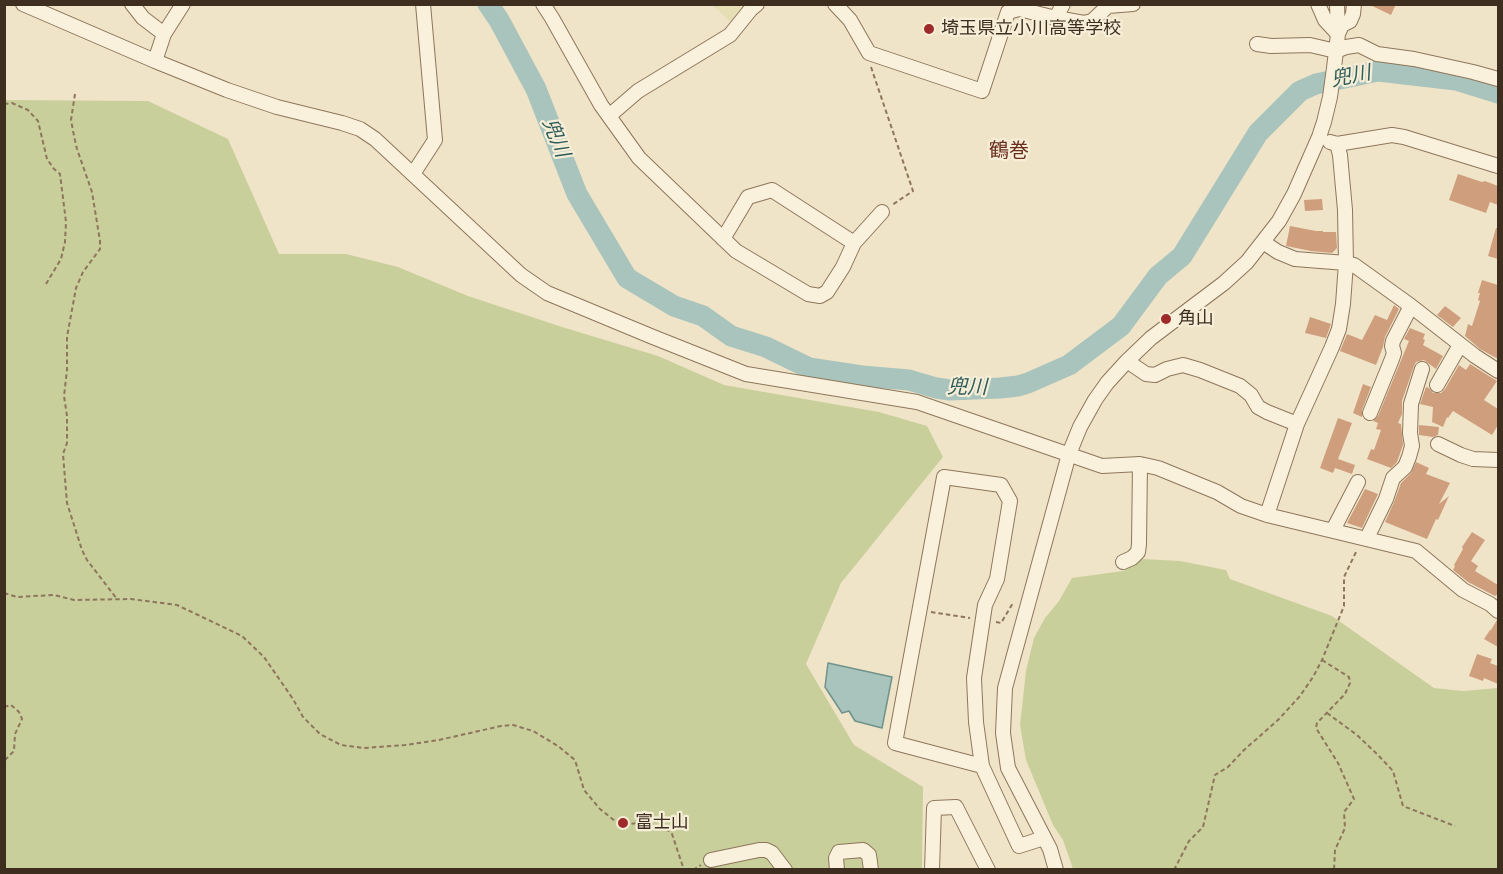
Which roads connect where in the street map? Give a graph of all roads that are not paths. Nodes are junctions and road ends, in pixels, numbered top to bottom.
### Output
1 (23, 4) edge
2 (132, 4) edge
3 (183, 4) edge
4 (423, 4) edge
5 (543, 4) edge
6 (757, 4) edge
7 (835, 4) edge
8 (1063, 4) edge
9 (1132, 4) edge
10 (1318, 4) edge
11 (1337, 4) edge
12 (1354, 4) edge
13 (1056, 18) junction
14 (164, 34) junction
15 (1338, 34) junction
16 (1257, 44) dead end
17 (1336, 51) junction
18 (155, 61) junction
19 (1498, 79) edge
20 (609, 116) junction
21 (1320, 136) junction
22 (1337, 144) junction
23 (1498, 166) edge
24 (413, 174) junction
25 (882, 212) road end
26 (723, 239) junction
27 (1263, 242) junction
28 (854, 243) junction
29 (1346, 263) junction
30 (1411, 306) junction
31 (1460, 345) junction
32 (1127, 361) junction
33 (1422, 369) dead end
34 (1498, 371) edge
35 (1437, 385) dead end
36 (1370, 413) dead end
37 (1297, 424) junction
38 (1438, 444) dead end
39 (1069, 454) junction
40 (1498, 460) edge
41 (1140, 464) junction
42 (1358, 482) dead end
43 (1267, 515) junction
44 (1333, 530) junction
45 (1366, 538) junction
46 (1124, 562) dead end
47 (1496, 604) edge
48 (982, 766) junction
49 (1044, 838) junction
50 (711, 860) dead end
51 (785, 870) edge
52 (837, 870) edge
53 (872, 870) edge
54 (932, 870) edge
55 (988, 870) edge
56 (1056, 870) edge

1 - 18 street
2 - 14 street
3 - 14 street
4 - 24 street
5 - 20 street
6 - 20 street
7 - 13 street
8 - 13 street
9 - 13 street
10 - 15 street
11 - 15 street
12 - 15 street
14 - 18 street
15 - 17 street
16 - 17 street
17 - 19 street
17 - 21 street
18 - 24 street
20 - 26 street
21 - 22 street
21 - 27 street
22 - 23 street
22 - 29 street
24 - 39 street
25 - 28 street
26 - 28 street
26 - 28 street
27 - 29 street
27 - 32 street
29 - 30 street
29 - 37 street
30 - 31 street
30 - 36 street
31 - 34 street
31 - 35 street
32 - 37 street
32 - 39 street
33 - 45 street
37 - 43 street
38 - 40 street
39 - 41 street
39 - 49 street
41 - 43 street
41 - 46 street
42 - 44 street
43 - 44 street
44 - 45 street
45 - 47 street
48 - 48 street
48 - 49 street
49 - 56 street
50 - 51 street
52 - 53 street
54 - 55 street

